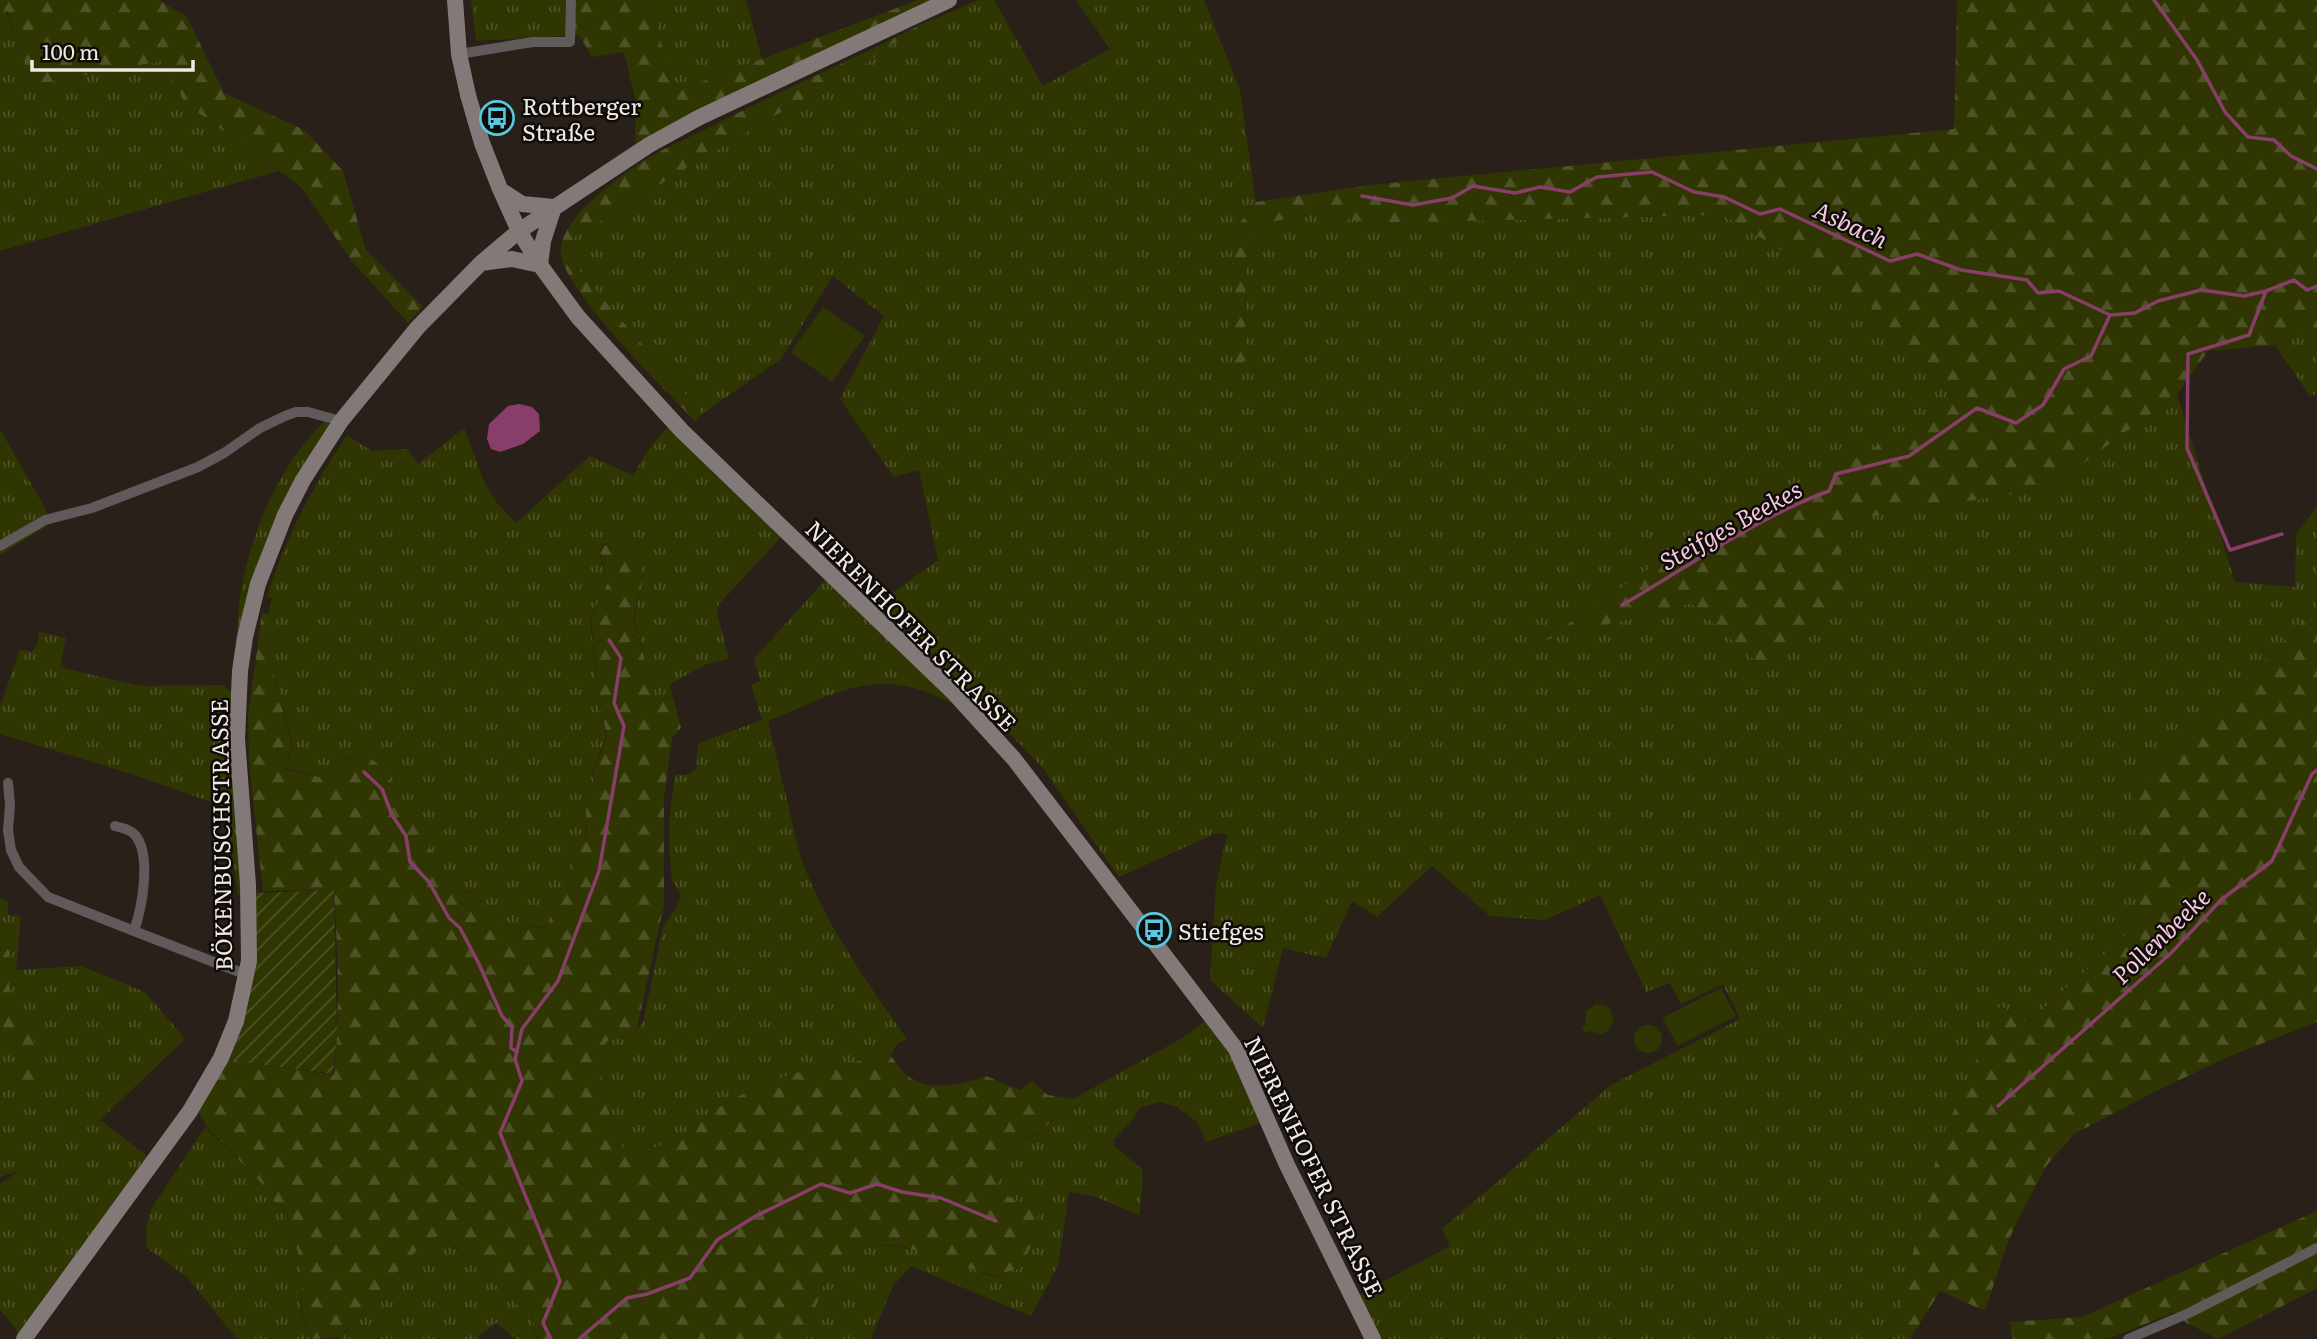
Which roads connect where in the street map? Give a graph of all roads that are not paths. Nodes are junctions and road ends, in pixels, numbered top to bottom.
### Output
1 (455, 0) edge
2 (571, 0) edge
3 (949, 0) edge
4 (459, 54) junction
5 (500, 189) junction
6 (554, 207) junction
7 (519, 231) junction
8 (481, 263) junction
9 (540, 265) junction
10 (341, 421) junction
11 (0, 546) edge
12 (8, 783) dead end
13 (116, 825) dead end
14 (134, 931) junction
15 (247, 975) junction
16 (2317, 1248) edge
17 (24, 1339) edge
18 (1373, 1339) edge
19 (2128, 1339) edge

1 - 4 main road, NIERENHOFER STRASSE
2 - 4 street
3 - 6 main road
4 - 5 main road, NIERENHOFER STRASSE
5 - 6 main road
5 - 7 main road, NIERENHOFER STRASSE
6 - 7 main road
6 - 9 main road
7 - 8 main road, BÖKENBUSCHSTRASSE
7 - 9 main road, NIERENHOFER STRASSE
8 - 9 main road
8 - 10 main road, BÖKENBUSCHSTRASSE
9 - 18 main road, NIERENHOFER STRASSE
10 - 11 street
10 - 15 main road, BÖKENBUSCHSTRASSE
12 - 14 street
13 - 14 street
14 - 15 street
15 - 17 main road, BÖKENBUSCHSTRASSE
16 - 19 street

